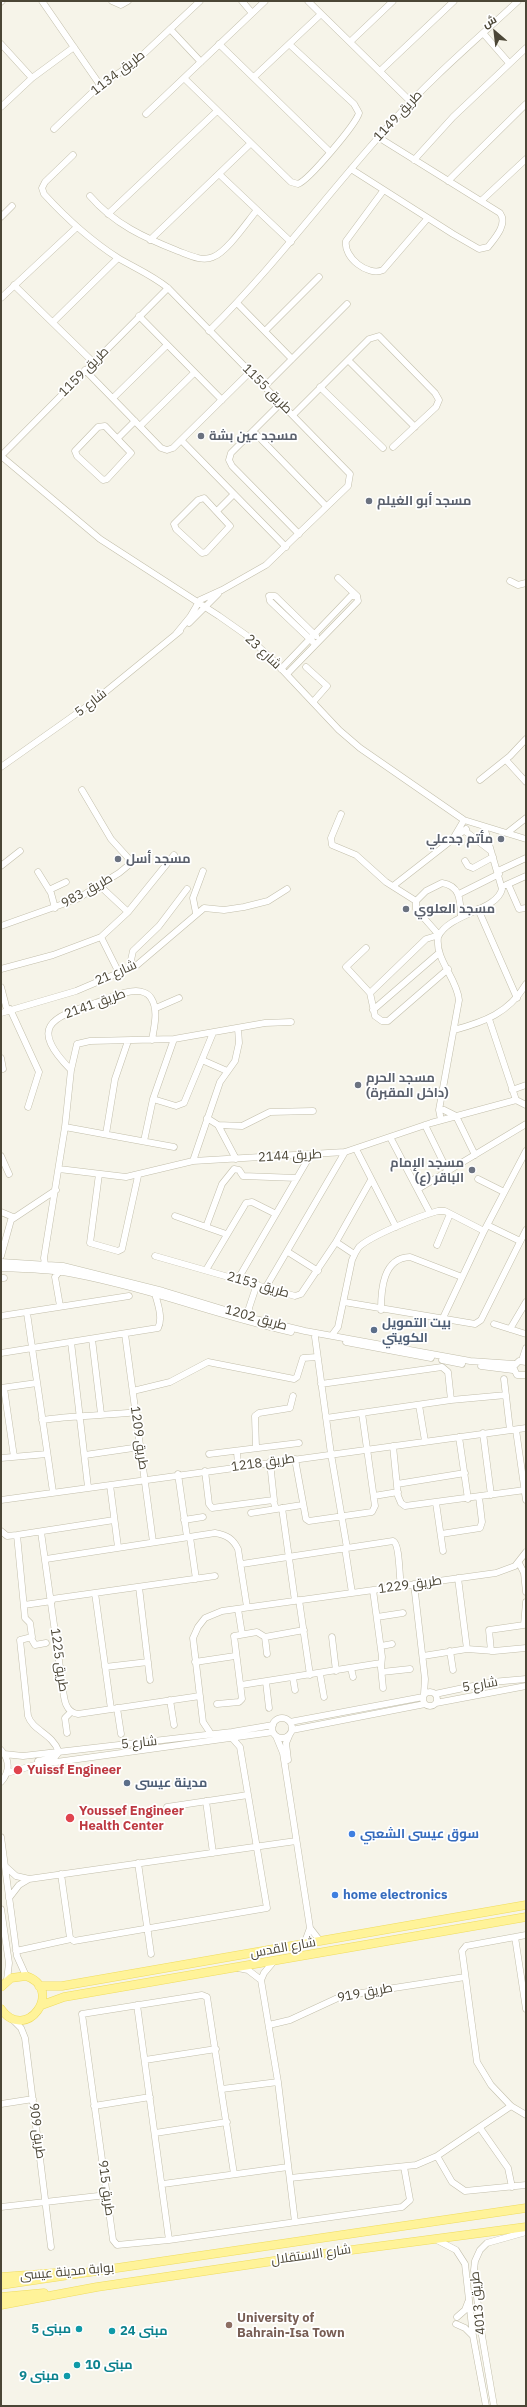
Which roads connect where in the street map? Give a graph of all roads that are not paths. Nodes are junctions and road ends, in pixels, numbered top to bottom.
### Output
1 (42, 1) edge
2 (112, 1) edge
3 (200, 1) edge
4 (242, 1) edge
5 (265, 1) edge
6 (308, 1) edge
7 (393, 1) edge
8 (454, 1) edge
9 (518, 1) edge
10 (128, 2) edge
11 (252, 13) junction
12 (321, 14) junction
13 (170, 29) junction
14 (483, 33) junction
15 (351, 41) junction
16 (1, 44) edge
17 (219, 44) junction
18 (289, 44) junction
19 (74, 47) junction
20 (526, 48) edge
21 (201, 62) junction
22 (509, 63) junction
23 (380, 71) junction
24 (254, 77) junction
25 (32, 78) junction
26 (184, 78) junction
27 (100, 85) junction
28 (410, 101) junction
29 (526, 104) edge
30 (1, 106) edge
31 (217, 111) junction
32 (146, 114) dead end
33 (54, 129) dead end
34 (378, 137) junction
35 (250, 144) junction
36 (330, 152) junction
37 (73, 155) dead end
38 (526, 159) edge
39 (414, 160) junction
40 (351, 169) junction
41 (219, 174) junction
42 (448, 180) junction
43 (383, 191) junction
44 (90, 196) dead end
45 (481, 201) junction
46 (12, 206) dead end
47 (257, 210) junction
48 (108, 214) junction
49 (1, 217) edge
50 (427, 219) junction
51 (77, 227) junction
52 (150, 240) junction
53 (291, 242) junction
54 (118, 258) junction
55 (320, 277) dead end
56 (14, 285) junction
57 (168, 288) junction
58 (1, 298) edge
59 (237, 303) junction
60 (347, 304) dead end
61 (139, 316) junction
62 (53, 322) junction
63 (209, 331) junction
64 (265, 331) junction
65 (167, 345) junction
66 (292, 359) junction
67 (348, 360) junction
68 (93, 362) junction
69 (85, 370) junction
70 (250, 372) junction
71 (194, 373) junction
72 (264, 387) junction
73 (320, 387) junction
74 (113, 398) junction
75 (222, 400) junction
76 (281, 403) junction
77 (293, 415) junction
78 (138, 424) junction
79 (415, 427) junction
80 (253, 432) junction
81 (118, 438) junction
82 (181, 440) junction
83 (393, 447) dead end
84 (383, 448) dead end
85 (1, 456) edge
86 (234, 494) junction
87 (326, 506) junction
88 (217, 511) junction
89 (299, 534) junction
90 (286, 547) junction
91 (338, 578) dead end
92 (510, 580) dead end
93 (526, 583) edge
94 (222, 590) junction
95 (357, 596) junction
96 (198, 602) junction
97 (205, 607) junction
98 (337, 611) junction
99 (343, 616) junction
100 (292, 617) dead end
101 (176, 634) junction
102 (312, 637) junction
103 (318, 642) junction
104 (306, 667) dead end
105 (281, 668) junction
106 (287, 674) junction
107 (313, 702) junction
108 (526, 739) edge
109 (506, 760) junction
110 (1, 767) edge
111 (480, 780) dead end
112 (526, 782) edge
113 (82, 790) dead end
114 (340, 814) dead end
115 (526, 818) edge
116 (467, 821) junction
117 (520, 824) junction
118 (484, 827) junction
119 (464, 831) junction
120 (507, 833) junction
121 (517, 836) junction
122 (454, 837) junction
123 (526, 839) edge
124 (20, 851) dead end
125 (492, 854) junction
126 (174, 855) dead end
127 (526, 858) edge
128 (465, 861) dead end
129 (1, 866) edge
130 (203, 871) dead end
131 (38, 872) dead end
132 (498, 872) junction
133 (525, 879) edge
134 (66, 882) dead end
135 (505, 885) junction
136 (100, 886) junction
137 (394, 886) junction
138 (187, 889) dead end
139 (287, 889) dead end
140 (49, 890) junction
141 (459, 894) junction
142 (416, 901) junction
143 (55, 908) junction
144 (478, 909) junction
145 (523, 909) edge
146 (128, 912) junction
147 (196, 913) junction
148 (460, 917) junction
149 (1, 926) edge
150 (439, 935) junction
151 (101, 937) junction
152 (366, 948) dead end
153 (439, 953) junction
154 (133, 966) junction
155 (1, 969) edge
156 (448, 969) junction
157 (118, 971) junction
158 (526, 984) edge
159 (1, 988) edge
160 (370, 993) junction
161 (179, 998) dead end
162 (517, 998) junction
163 (156, 1008) junction
164 (8, 1010) junction
165 (373, 1010) junction
166 (1, 1013) edge
167 (489, 1019) junction
168 (291, 1022) dead end
169 (238, 1028) junction
170 (454, 1030) junction
171 (213, 1033) junction
172 (174, 1039) junction
173 (152, 1040) junction
174 (128, 1041) junction
175 (1, 1058) edge
176 (202, 1060) junction
177 (3, 1069) dead end
178 (71, 1070) junction
179 (227, 1071) junction
180 (526, 1084) edge
181 (512, 1090) junction
182 (153, 1099) junction
183 (516, 1100) junction
184 (526, 1105) edge
185 (28, 1107) dead end
186 (441, 1108) junction
187 (313, 1111) dead end
188 (456, 1116) junction
189 (207, 1118) junction
190 (443, 1120) junction
191 (428, 1124) junction
192 (526, 1124) edge
193 (218, 1125) junction
194 (65, 1127) junction
195 (106, 1134) junction
196 (390, 1137) junction
197 (144, 1141) junction
198 (174, 1147) dead end
199 (356, 1149) junction
200 (526, 1151) edge
201 (345, 1152) junction
202 (310, 1154) junction
203 (475, 1155) junction
204 (1, 1156) edge
205 (236, 1159) junction
206 (192, 1161) junction
207 (59, 1169) junction
208 (448, 1172) junction
209 (9, 1174) dead end
210 (99, 1174) junction
211 (138, 1176) junction
212 (297, 1178) junction
213 (478, 1179) dead end
214 (371, 1180) junction
215 (418, 1189) junction
216 (56, 1190) junction
217 (504, 1192) junction
218 (1, 1212) edge
219 (430, 1213) junction
220 (276, 1214) junction
221 (450, 1214) junction
222 (175, 1216) dead end
223 (13, 1218) junction
224 (206, 1227) junction
225 (396, 1227) junction
226 (485, 1228) junction
227 (526, 1230) edge
228 (226, 1234) junction
229 (520, 1241) junction
230 (336, 1242) junction
231 (437, 1245) dead end
232 (288, 1252) junction
233 (2, 1254) edge
234 (354, 1254) junction
235 (155, 1256) dead end
236 (45, 1264) junction
237 (2, 1265) edge
238 (206, 1270) junction
239 (318, 1271) junction
240 (59, 1272) junction
241 (462, 1277) junction
242 (238, 1279) junction
243 (257, 1284) junction
244 (266, 1287) junction
245 (155, 1294) junction
246 (129, 1296) dead end
247 (167, 1298) junction
248 (344, 1302) junction
249 (526, 1302) edge
250 (60, 1306) junction
251 (158, 1306) junction
252 (381, 1310) junction
253 (27, 1313) junction
254 (250, 1315) dead end
255 (1, 1316) edge
256 (442, 1320) junction
257 (494, 1324) dead end
258 (338, 1327) junction
259 (510, 1329) junction
260 (125, 1334) junction
261 (526, 1334) edge
262 (332, 1335) junction
263 (315, 1337) junction
264 (342, 1337) junction
265 (92, 1339) junction
266 (71, 1342) junction
267 (32, 1348) junction
268 (526, 1348) edge
269 (1, 1353) edge
270 (317, 1357) junction
271 (524, 1361) edge
272 (514, 1367) junction
273 (526, 1375) edge
274 (504, 1379) dead end
275 (37, 1384) junction
276 (321, 1384) junction
277 (3, 1388) edge
278 (133, 1391) junction
279 (506, 1395) junction
280 (293, 1396) dead end
281 (451, 1400) junction
282 (419, 1405) junction
283 (136, 1412) junction
284 (362, 1413) junction
285 (101, 1414) junction
286 (79, 1415) junction
287 (326, 1418) junction
288 (42, 1420) junction
289 (526, 1428) edge
290 (513, 1430) junction
291 (483, 1433) junction
292 (459, 1437) junction
293 (425, 1441) junction
294 (299, 1443) dead end
295 (140, 1446) junction
296 (393, 1446) junction
297 (256, 1448) junction
298 (368, 1450) junction
299 (237, 1451) junction
300 (47, 1454) junction
301 (209, 1454) dead end
302 (331, 1454) junction
303 (85, 1455) junction
304 (14, 1457) junction
305 (1, 1458) edge
306 (295, 1459) junction
307 (270, 1462) junction
308 (238, 1466) junction
309 (205, 1471) junction
310 (465, 1473) junction
311 (178, 1474) junction
312 (145, 1480) junction
313 (397, 1484) junction
314 (110, 1485) junction
315 (88, 1487) junction
316 (525, 1490) junction
317 (53, 1492) junction
318 (398, 1492) junction
319 (491, 1495) junction
320 (374, 1496) junction
321 (479, 1497) junction
322 (468, 1499) junction
323 (1, 1500) edge
324 (274, 1500) junction
325 (526, 1500) edge
326 (436, 1503) junction
327 (302, 1505) junction
328 (279, 1509) junction
329 (251, 1513) dead end
330 (203, 1517) dead end
331 (342, 1517) junction
332 (114, 1520) junction
333 (184, 1520) junction
334 (1, 1531) edge
335 (41, 1532) junction
336 (440, 1534) junction
337 (17, 1535) junction
338 (189, 1537) junction
339 (153, 1542) junction
340 (118, 1547) junction
341 (346, 1548) junction
342 (443, 1551) dead end
343 (526, 1552) edge
344 (289, 1557) junction
345 (46, 1559) junction
346 (519, 1563) junction
347 (242, 1564) junction
348 (524, 1568) edge
349 (215, 1576) dead end
350 (458, 1578) junction
351 (196, 1579) junction
352 (414, 1584) junction
353 (401, 1586) junction
354 (139, 1587) junction
355 (373, 1590) junction
356 (526, 1592) edge
357 (95, 1593) junction
358 (352, 1593) junction
359 (52, 1600) junction
360 (297, 1600) junction
361 (526, 1602) edge
362 (24, 1605) junction
363 (247, 1607) junction
364 (238, 1609) junction
365 (403, 1613) dead end
366 (377, 1617) junction
367 (304, 1630) junction
368 (242, 1634) junction
369 (265, 1637) junction
370 (332, 1637) dead end
371 (31, 1638) junction
372 (46, 1643) dead end
373 (392, 1644) dead end
374 (381, 1646) junction
375 (526, 1648) edge
376 (467, 1649) junction
377 (450, 1651) junction
378 (491, 1651) junction
379 (267, 1654) dead end
380 (236, 1656) junction
381 (423, 1656) junction
382 (148, 1662) junction
383 (195, 1662) junction
384 (381, 1663) junction
385 (105, 1667) junction
386 (351, 1668) junction
387 (410, 1669) dead end
388 (453, 1670) dead end
389 (336, 1671) junction
390 (382, 1672) junction
391 (320, 1674) junction
392 (310, 1675) junction
393 (353, 1677) dead end
394 (293, 1678) junction
395 (425, 1679) junction
396 (526, 1679) edge
397 (150, 1680) dead end
398 (266, 1682) junction
399 (241, 1685) junction
400 (526, 1686) edge
401 (383, 1688) dead end
402 (295, 1690) dead end
403 (433, 1693) junction
404 (200, 1696) junction
405 (423, 1696) junction
406 (324, 1697) dead end
407 (170, 1700) junction
408 (436, 1703) junction
409 (218, 1704) dead end
410 (425, 1704) junction
411 (114, 1708) junction
412 (269, 1708) dead end
413 (71, 1712) junction
414 (203, 1722) junction
415 (290, 1722) junction
416 (174, 1725) dead end
417 (273, 1725) junction
418 (292, 1730) junction
419 (67, 1733) dead end
420 (46, 1734) junction
421 (121, 1734) dead end
422 (211, 1734) junction
423 (274, 1734) junction
424 (197, 1736) junction
425 (246, 1736) junction
426 (289, 1736) junction
427 (232, 1738) junction
428 (240, 1748) junction
429 (2, 1752) edge
430 (59, 1752) junction
431 (48, 1753) junction
432 (35, 1765) junction
433 (7, 1773) junction
434 (1, 1782) edge
435 (288, 1784) junction
436 (248, 1795) junction
437 (206, 1801) junction
438 (166, 1807) dead end
439 (1, 1837) edge
440 (296, 1841) junction
441 (257, 1846) junction
442 (213, 1853) junction
443 (138, 1863) junction
444 (5, 1866) junction
445 (60, 1874) junction
446 (29, 1879) junction
447 (9, 1898) junction
448 (526, 1905) edge
449 (1, 1909) edge
450 (526, 1917) edge
451 (148, 1928) junction
452 (310, 1928) junction
453 (526, 1935) edge
454 (515, 1937) junction
455 (71, 1939) junction
456 (320, 1941) junction
457 (300, 1945) junction
458 (16, 1951) junction
459 (151, 1954) dead end
460 (274, 1961) junction
461 (237, 1968) junction
462 (26, 1976) junction
463 (465, 1978) junction
464 (7, 1980) junction
465 (261, 1980) junction
466 (39, 1986) junction
467 (1, 1987) edge
468 (137, 2004) junction
469 (42, 2005) junction
470 (526, 2009) edge
471 (2, 2012) edge
472 (12, 2019) junction
473 (269, 2025) junction
474 (216, 2049) junction
475 (145, 2060) junction
476 (278, 2082) junction
477 (222, 2090) junction
478 (150, 2097) junction
479 (33, 2099) junction
480 (1, 2104) edge
481 (94, 2106) junction
482 (511, 2106) junction
483 (526, 2115) edge
484 (227, 2122) junction
485 (480, 2128) junction
486 (155, 2133) junction
487 (437, 2156) junction
488 (288, 2167) junction
489 (404, 2167) junction
490 (234, 2174) junction
491 (290, 2178) junction
492 (162, 2184) junction
493 (526, 2185) edge
494 (512, 2187) junction
495 (107, 2195) junction
496 (47, 2201) junction
497 (1, 2207) edge
498 (526, 2208) edge
499 (295, 2222) junction
500 (526, 2227) edge
501 (526, 2232) edge
502 (435, 2239) junction
503 (169, 2240) junction
504 (51, 2247) dead end
505 (134, 2266) junction
506 (1, 2277) edge
507 (1, 2285) edge
508 (97, 2287) junction
509 (1, 2297) edge
510 (469, 2299) junction
511 (1, 2305) edge
512 (457, 2317) dead end
513 (475, 2320) junction
514 (456, 2324) dead end
515 (473, 2336) junction
516 (486, 2406) edge
517 (494, 2406) edge

1 - 19 street
2 - 10 street
3 - 13 street, طريق 1134
4 - 11 street
5 - 11 street
6 - 12 street
7 - 15 street
8 - 23 street
9 - 14 street, طريق 1149
11 - 17 street
12 - 15 street
12 - 18 street
13 - 21 street
13 - 27 street, طريق 1134
14 - 22 street
14 - 28 street, طريق 1149
15 - 23 street
16 - 25 street
17 - 21 street
17 - 24 street
18 - 24 street
18 - 36 street
19 - 25 street
19 - 27 street
20 - 22 street
21 - 26 street
22 - 39 street
23 - 28 street
24 - 36 street
25 - 30 street
26 - 31 street
26 - 32 street
27 - 33 street, طريق 1134
28 - 34 street, طريق 1149
29 - 42 street
31 - 35 street
31 - 48 street
34 - 39 street
34 - 40 street, طريق 1149
35 - 36 street
35 - 41 street
37 - 51 street, طريق 1155
38 - 45 street
39 - 42 street
40 - 43 street
40 - 53 street, طريق 1149
41 - 47 street
41 - 52 street
42 - 45 street
43 - 50 street
43 - 50 street
44 - 48 street
45 - 50 street
46 - 49 street
47 - 52 street
47 - 53 street
48 - 52 street
51 - 54 street, طريق 1155
51 - 56 street
53 - 59 street, طريق 1149
54 - 57 street, طريق 1155
54 - 62 street
55 - 64 street
56 - 58 street
56 - 62 street
57 - 61 street, طريق 1159
57 - 63 street, طريق 1155
59 - 63 street, طريق 1149
59 - 64 street
60 - 66 street
61 - 65 street
61 - 68 street, طريق 1159
62 - 68 street
63 - 70 street, طريق 1155
64 - 66 street
65 - 71 street
65 - 74 street
66 - 72 street
67 - 73 street
67 - 79 street
67 - 79 street
68 - 69 street, طريق 1159
69 - 74 street
69 - 85 street, طريق 1159
70 - 72 street, طريق 1155
70 - 75 street
71 - 75 street
71 - 78 street
72 - 76 street, طريق 1155
73 - 77 street
73 - 84 street
74 - 78 street
75 - 82 street
76 - 77 street, طريق 1155
76 - 80 street
77 - 87 street, طريق 1155
78 - 81 street
78 - 82 street
79 - 83 street
80 - 87 street
80 - 89 street
81 - 81 street
82 - 86 street
85 - 96 street, شارع 23
86 - 88 street
86 - 90 street
87 - 89 street, طريق 1155
88 - 88 street
89 - 90 street, طريق 1155
90 - 94 street, طريق 1155
91 - 95 street
92 - 93 street
94 - 96 street, طريق 1155
94 - 97 street, طريق 1155
95 - 98 street
95 - 99 street
96 - 97 street, شارع 23
96 - 101 street, شارع 5
97 - 101 street, شارع 5
97 - 105 street, شارع 23
98 - 99 street
98 - 102 street
99 - 103 street
100 - 102 street
101 - 110 street, شارع 5
102 - 103 street
102 - 105 street
103 - 106 street
104 - 107 street
105 - 106 street, شارع 23
106 - 107 street, شارع 23
107 - 116 street, شارع 23
108 - 109 street
109 - 111 street
109 - 112 street
113 - 136 street, طريق 983
114 - 137 street
115 - 117 street
116 - 118 street, شارع 23
116 - 119 street
116 - 122 street
117 - 120 street
117 - 121 street
118 - 120 street, شارع 23
118 - 125 street
119 - 122 street
119 - 125 street
120 - 121 street, شارع 23
121 - 123 street, شارع 23
122 - 137 street
124 - 129 street
125 - 128 street
125 - 132 street
126 - 146 street
127 - 132 street
130 - 147 street
131 - 140 street
132 - 135 street
132 - 141 street
133 - 135 street
134 - 140 street
135 - 144 street
135 - 145 street
136 - 143 street, طريق 983
136 - 146 street
137 - 142 street
138 - 154 street
139 - 147 street
140 - 143 street
141 - 142 street
141 - 148 street
142 - 150 street
143 - 149 street, طريق 983
144 - 148 street
144 - 162 street
146 - 151 street
147 - 154 street, شارع 21
148 - 150 street
150 - 153 street
150 - 160 street
151 - 155 street
151 - 157 street
152 - 160 street
153 - 156 street
153 - 165 street
154 - 157 street, شارع 21
156 - 165 street
156 - 170 street
157 - 164 street, شارع 21
158 - 162 street
159 - 164 street
160 - 165 street
161 - 163 street
162 - 167 street
163 - 173 street
163 - 178 street, طريق 2141
164 - 166 street, شارع 21
164 - 185 street
167 - 170 street
167 - 181 street
168 - 169 street
169 - 171 street
169 - 179 street
170 - 186 street
171 - 172 street
171 - 176 street
172 - 173 street
172 - 182 street
173 - 174 street
174 - 178 street
174 - 195 street
175 - 177 street
176 - 179 street
176 - 182 street
178 - 194 street
179 - 189 street
180 - 181 street
181 - 183 street
182 - 197 street
183 - 184 street
183 - 188 street, طريق 2144
186 - 188 street
186 - 190 street
186 - 191 street
187 - 193 street
188 - 190 street, طريق 2144
188 - 203 street
189 - 193 street
189 - 206 street
190 - 191 street, طريق 2144
191 - 196 street, طريق 2144
191 - 208 street
192 - 203 street
193 - 205 street
194 - 195 street
194 - 207 street
195 - 197 street
196 - 199 street, طريق 2144
196 - 215 street
197 - 198 street
199 - 201 street, طريق 2144
199 - 214 street
200 - 217 street
201 - 202 street, طريق 2144
201 - 232 street
202 - 205 street, طريق 2144
202 - 212 street
203 - 208 street
204 - 209 street
205 - 206 street, طريق 2144
206 - 211 street, طريق 2144
207 - 210 street, طريق 2144
207 - 216 street
208 - 215 street
210 - 211 street, طريق 2144
210 - 211 street
212 - 220 street
212 - 224 street
213 - 217 street
214 - 225 street
214 - 230 street, طريق 2153
215 - 219 street
216 - 223 street
216 - 236 street
217 - 226 street
218 - 223 street
219 - 221 street
219 - 225 street
220 - 228 street
220 - 242 street
221 - 226 street
221 - 231 street
222 - 224 street
223 - 233 street
224 - 228 street
225 - 234 street
226 - 229 street
226 - 241 street
227 - 229 street
228 - 238 street
229 - 256 street
230 - 234 street
230 - 239 street, طريق 2153
232 - 239 street
232 - 244 street
233 - 237 street
234 - 248 street
235 - 238 street, طريق 2153
236 - 237 street, طريق 1202
236 - 262 street, طريق 1202
237 - 240 street, طريق 1202
238 - 242 street, طريق 2153
239 - 244 street, طريق 2153
240 - 245 street, طريق 1202
240 - 250 street
241 - 252 street
241 - 256 street
242 - 243 street, طريق 2153
243 - 244 street, طريق 2153
243 - 254 street
245 - 247 street, طريق 1202
245 - 251 street
246 - 250 street
247 - 251 street
247 - 263 street, طريق 1202
248 - 252 street
248 - 258 street
249 - 259 street
250 - 253 street
251 - 260 street
252 - 256 street
253 - 255 street
253 - 267 street
257 - 259 street
258 - 262 street
258 - 264 street
259 - 261 street
260 - 265 street
260 - 278 street, طريق 1209
262 - 264 street, طريق 1202
263 - 270 street
263 - 272 street, طريق 1202
264 - 272 street, طريق 1202
265 - 266 street
265 - 285 street
266 - 267 street
266 - 286 street
267 - 269 street
267 - 275 street
268 - 271 street
270 - 276 street
270 - 278 street
271 - 272 street
272 - 273 street
274 - 279 street
275 - 277 street
275 - 288 street
276 - 281 street
276 - 287 street
277 - 304 street
278 - 283 street, طريق 1209
279 - 281 street
279 - 290 street
280 - 297 street
281 - 282 street
282 - 284 street
282 - 293 street
283 - 285 street
283 - 295 street, طريق 1209
284 - 287 street
284 - 298 street
285 - 286 street
286 - 288 street
286 - 303 street
287 - 302 street
288 - 300 street
289 - 290 street, طريق 1218
290 - 291 street, طريق 1218
290 - 316 street
291 - 292 street, طريق 1218
291 - 319 street
292 - 293 street, طريق 1218
292 - 310 street
293 - 296 street, طريق 1218
294 - 297 street
295 - 303 street
295 - 312 street, طريق 1209
296 - 298 street, طريق 1218
296 - 313 street
297 - 299 street
298 - 302 street, طريق 1218
298 - 320 street
299 - 301 street
299 - 308 street
300 - 304 street
300 - 317 street
302 - 306 street, طريق 1218
302 - 331 street
303 - 315 street
304 - 305 street
306 - 307 street, طريق 1218
306 - 327 street
307 - 308 street, طريق 1218
307 - 324 street
308 - 309 street, طريق 1218
309 - 311 street, طريق 1218
309 - 324 street
310 - 313 street
310 - 322 street
311 - 312 street, طريق 1218
311 - 333 street
312 - 314 street, طريق 1218
312 - 339 street, طريق 1209
313 - 318 street
314 - 315 street, طريق 1218
314 - 332 street
315 - 317 street, طريق 1218
316 - 319 street
316 - 325 street
317 - 323 street, طريق 1218
318 - 320 street
318 - 326 street
319 - 321 street
320 - 331 street
321 - 322 street
321 - 336 street
322 - 326 street
324 - 328 street
326 - 336 street
327 - 328 street
327 - 331 street
328 - 329 street
328 - 344 street
330 - 333 street
331 - 341 street
332 - 335 street
332 - 340 street
333 - 338 street
334 - 337 street
335 - 337 street
335 - 345 street, طريق 1225
336 - 342 street
337 - 362 street
338 - 339 street
338 - 347 street
338 - 351 street
339 - 340 street
340 - 345 street
341 - 344 street
341 - 353 street
341 - 358 street
343 - 346 street
344 - 347 street
344 - 360 street
345 - 359 street, طريق 1225
346 - 348 street
346 - 350 street, طريق 1229
347 - 363 street
348 - 356 street
349 - 351 street
350 - 352 street, طريق 1229
350 - 376 street
351 - 354 street
352 - 353 street, طريق 1229
352 - 381 street
353 - 355 street, طريق 1229
354 - 357 street
354 - 382 street
355 - 358 street, طريق 1229
355 - 366 street
357 - 359 street
357 - 385 street
358 - 360 street, طريق 1229
359 - 362 street
359 - 413 street, طريق 1225
360 - 363 street, طريق 1229
360 - 367 street
361 - 378 street
362 - 371 street
363 - 364 street, طريق 1229
364 - 368 street
364 - 383 street, طريق 1229
365 - 366 street
366 - 374 street
367 - 369 street
367 - 392 street
368 - 369 street
368 - 380 street
369 - 379 street
370 - 389 street
371 - 372 street
371 - 420 street
373 - 374 street
374 - 384 street
375 - 378 street
376 - 377 street
376 - 378 street
377 - 381 street
377 - 388 street
380 - 383 street
380 - 399 street
381 - 395 street
382 - 385 street
382 - 397 street
383 - 404 street, طريق 1229
384 - 386 street
384 - 390 street
385 - 411 street
386 - 389 street
386 - 393 street
387 - 390 street
389 - 391 street
390 - 401 street
391 - 392 street
391 - 406 street
392 - 394 street
394 - 398 street
394 - 402 street
395 - 403 street
395 - 405 street
396 - 403 street, شارع 5
398 - 399 street
398 - 412 street
399 - 409 street
400 - 408 street, شارع 5
403 - 405 street, شارع 5
403 - 408 street
404 - 407 street
404 - 414 street, طريق 1229
405 - 410 street
405 - 415 street
407 - 411 street
407 - 416 street
408 - 410 street, شارع 5
410 - 418 street
411 - 413 street
411 - 421 street
413 - 419 street
414 - 422 street, طريق 1229
414 - 424 street, طريق 1229
415 - 417 street
415 - 418 street
417 - 422 street, شارع 5
417 - 423 street
418 - 426 street
420 - 430 street
420 - 431 street
422 - 424 street, شارع 5
423 - 425 street, شارع 5
423 - 426 street
423 - 435 street
424 - 430 street, شارع 5
425 - 427 street, شارع 5
425 - 428 street
426 - 435 street
427 - 428 street
427 - 432 street, شارع 5
428 - 436 street
429 - 431 street, شارع 5
429 - 433 street
430 - 431 street, شارع 5
430 - 432 street
432 - 433 street, شارع 5
433 - 434 street
435 - 440 street
436 - 437 street
436 - 441 street
437 - 438 street
437 - 442 street
439 - 444 street
440 - 441 street
440 - 452 street
441 - 442 street
441 - 451 street
442 - 443 street
443 - 445 street
443 - 451 street
444 - 446 street
444 - 447 street
445 - 446 street
445 - 455 street
446 - 447 street
447 - 458 street
448 - 456 main road, شارع القدس
449 - 464 street
450 - 460 main road, شارع القدس
451 - 455 street
451 - 459 street
452 - 456 street
452 - 457 street
453 - 454 street
454 - 463 street
454 - 470 street
455 - 458 street
456 - 457 main road, شارع القدس
457 - 466 main road, شارع القدس
458 - 462 street
460 - 461 main road, شارع القدس
460 - 465 street
461 - 465 street
461 - 469 main road, شارع القدس
462 - 464 main road
462 - 466 main road
463 - 473 street, طريق 919
463 - 482 street
464 - 467 main road
465 - 473 street
466 - 469 main road
468 - 474 street, طريق 915
468 - 475 street
468 - 481 street, طريق 915
469 - 472 main road
471 - 472 main road
472 - 479 street, طريق 909
473 - 476 street
474 - 475 street
474 - 477 street, طريق 915
475 - 478 street
476 - 477 street
476 - 488 street
477 - 484 street, طريق 915
478 - 481 street
478 - 486 street
479 - 480 street
479 - 496 street, طريق 909
481 - 495 street, طريق 915
482 - 483 street
482 - 485 street
484 - 486 street
484 - 490 street, طريق 915
485 - 487 street
485 - 494 street
486 - 492 street
487 - 489 street
487 - 494 street
488 - 490 street
488 - 491 street
489 - 491 street
489 - 499 street, طريق 915
490 - 492 street
491 - 499 street
492 - 503 street
493 - 494 street
495 - 496 street
495 - 503 street, طريق 915
496 - 497 street
496 - 504 street, طريق 909
498 - 505 main road, شارع الاستقلال
499 - 503 street, طريق 915
500 - 502 main road, شارع الاستقلال
501 - 513 street, طريق 4013
502 - 508 main road, شارع الاستقلال
502 - 510 street, طريق 4013
505 - 506 main road, بوابة مدينة عيسى
505 - 507 main road
508 - 509 main road, بوابة مدينة عيسى
508 - 511 main road
510 - 512 street
510 - 513 street, طريق 4013
513 - 515 street, طريق 4013
513 - 517 street, طريق 4013
514 - 515 street
515 - 516 street, طريق 4013

